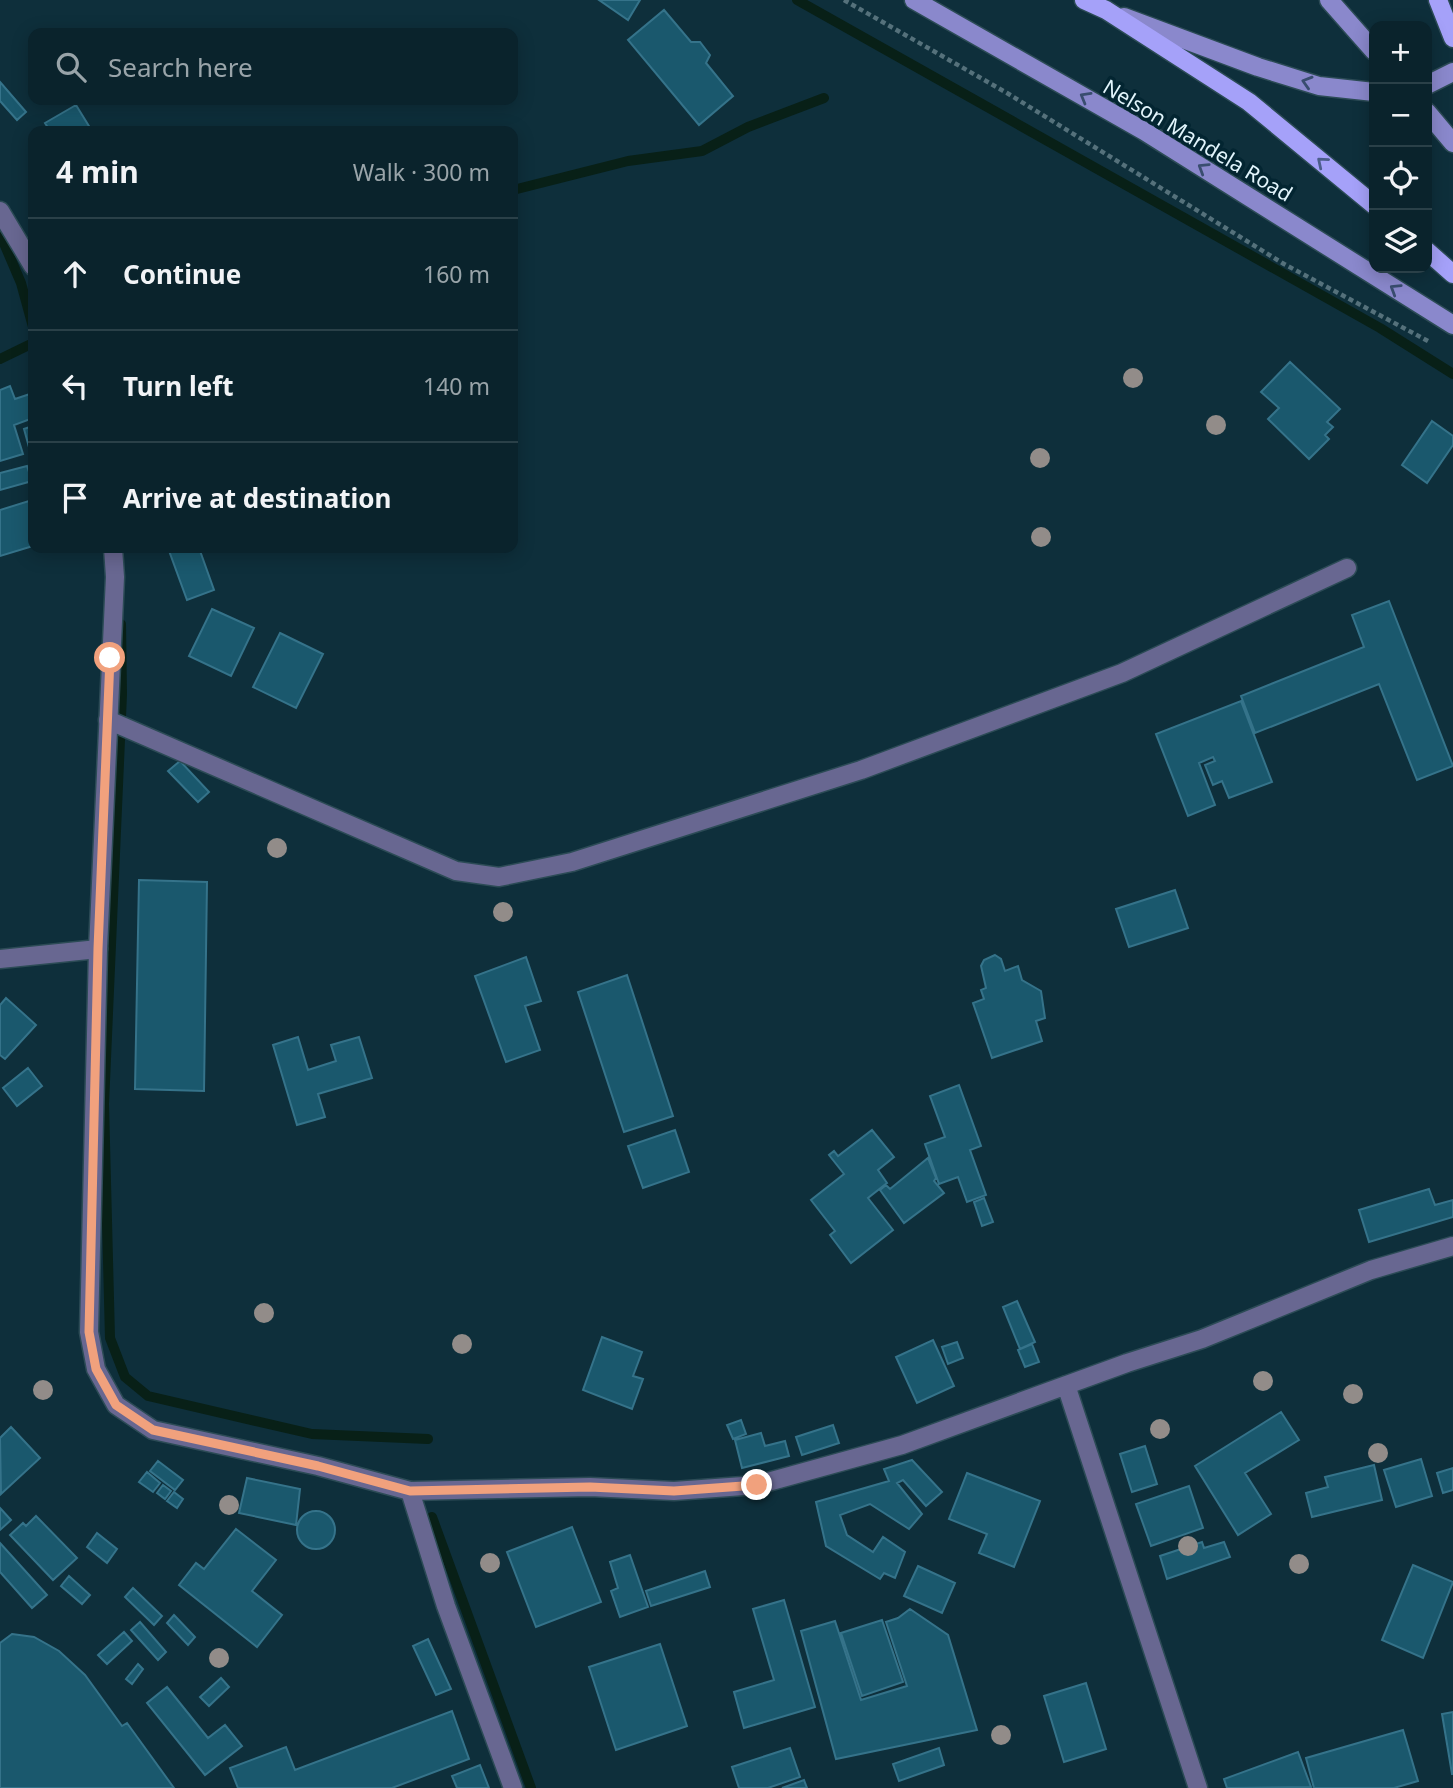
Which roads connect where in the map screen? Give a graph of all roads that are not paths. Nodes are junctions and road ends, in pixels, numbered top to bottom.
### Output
1 (914, 0) edge
2 (1084, 0) edge
3 (1329, 0) edge
4 (1438, 0) edge
5 (1106, 10) junction
6 (1453, 38) edge
7 (1369, 45) edge
8 (1453, 72) edge
9 (1429, 84) edge
10 (1369, 91) edge
11 (1432, 118) edge
12 (1453, 143) edge
13 (1369, 201) edge
14 (0, 211) edge
15 (1432, 255) edge
16 (28, 257) edge
17 (1453, 274) edge
18 (1453, 325) edge
19 (113, 553) edge
20 (1347, 568) dead end
21 (108, 720) junction
22 (98, 949) junction
23 (0, 959) edge
24 (1453, 1246) edge
25 (1066, 1385) junction
26 (410, 1491) junction
27 (513, 1788) edge
28 (1198, 1788) edge

18 -> 1 main road, Nelson Mandela Road
2 - 5 main road
3 - 7 main road
4 - 6 main road
10 -> 5 main road
13 -> 5 main road
8 - 9 main road
11 - 12 main road
14 - 16 street
15 - 17 main road
19 - 21 street
20 - 21 street
21 - 22 street
22 - 23 street
22 - 26 street
24 - 25 street
25 - 26 street
25 - 28 street
26 - 27 street

